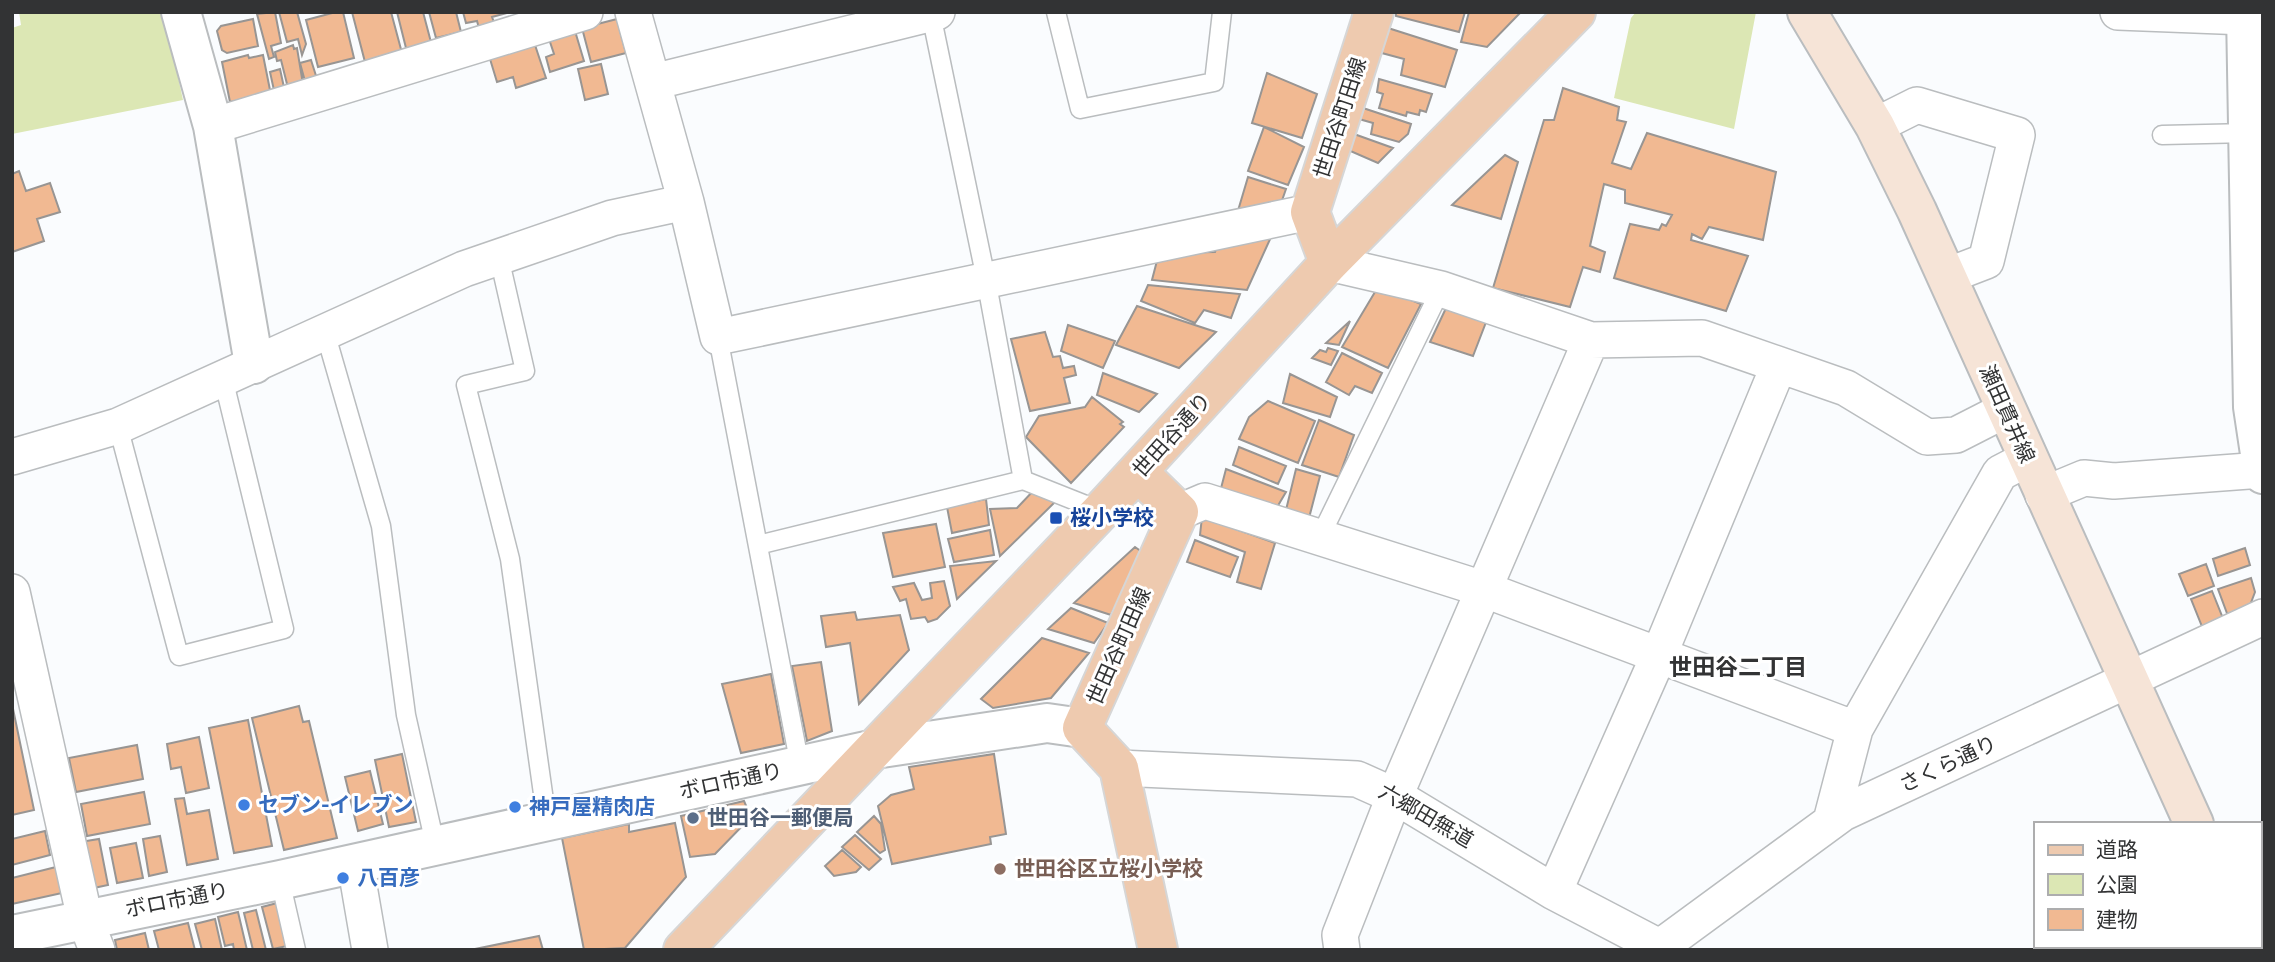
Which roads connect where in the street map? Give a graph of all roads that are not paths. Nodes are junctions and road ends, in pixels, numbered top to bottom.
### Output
1 (181, 12) edge
2 (585, 12) edge
3 (633, 12) edge
4 (1056, 12) edge
5 (1222, 12) edge
6 (1374, 12) edge
7 (1576, 12) edge
8 (1807, 12) edge
9 (2118, 12) edge
10 (934, 13) edge
11 (2251, 14) edge
12 (653, 82) junction
13 (213, 126) junction
14 (1875, 126) junction
15 (2249, 134) junction
16 (2162, 135) dead end
17 (686, 202) junction
18 (1310, 212) junction
19 (499, 257) junction
20 (1329, 263) junction
21 (1947, 276) junction
22 (986, 279) junction
23 (1441, 289) junction
24 (2258, 318) edge
25 (325, 332) junction
26 (718, 337) junction
27 (1591, 340) junction
28 (1779, 365) junction
29 (238, 371) junction
30 (2005, 410) junction
31 (118, 426) junction
32 (12, 457) edge
33 (2026, 459) junction
34 (1138, 472) junction
35 (2262, 472) edge
36 (1023, 480) junction
37 (2043, 495) junction
38 (1101, 512) junction
39 (1179, 512) junction
40 (1320, 537) junction
41 (758, 545) junction
42 (1483, 589) junction
43 (12, 592) edge
44 (2263, 617) edge
45 (1659, 655) junction
46 (2129, 681) junction
47 (1082, 728) junction
48 (1855, 729) junction
49 (875, 749) junction
50 (800, 766) junction
51 (1119, 768) junction
52 (1395, 796) junction
53 (1831, 821) junction
54 (547, 822) junction
55 (2193, 822) edge
56 (435, 844) junction
57 (355, 863) junction
58 (280, 880) junction
59 (1554, 892) junction
60 (91, 934) edge
61 (12, 935) edge
62 (1660, 949) edge
63 (296, 950) edge
64 (370, 950) edge
65 (683, 950) edge
66 (1158, 950) edge
67 (1342, 950) edge

1 - 13 street
2 - 13 street
3 - 12 street
4 - 5 lane
6 - 18 main road, 世田谷町田線
7 - 20 main road, 世田谷通り
8 - 14 main road, 瀬田貫井線
9 - 11 street
10 - 12 street
10 - 22 lane
11 - 15 street
12 - 17 street
13 - 29 street
14 - 21 main road, 瀬田貫井線
14 - 21 street
15 - 16 lane
15 - 24 street
17 - 19 street
17 - 26 street
18 - 20 main road
18 - 22 street
19 - 25 street
19 - 54 lane
20 - 23 street
20 - 34 main road, 世田谷通り
21 - 30 main road, 瀬田貫井線
22 - 26 street
22 - 36 lane
23 - 27 street
23 - 40 lane
24 - 35 street
25 - 29 street
25 - 56 lane
26 - 41 lane
27 - 28 street
27 - 42 street
28 - 30 street
28 - 45 street
29 - 31 street
29 - 31 lane
30 - 33 main road, 瀬田貫井線
31 - 32 street
33 - 37 main road, 瀬田貫井線
33 - 48 street
34 - 38 main road, 世田谷通り
34 - 39 main road
35 - 37 street
36 - 38 lane
36 - 41 lane
37 - 46 main road, 瀬田貫井線
38 - 49 main road, 世田谷通り
39 - 40 street
39 - 47 main road, 世田谷町田線
40 - 42 street
41 - 50 lane
42 - 45 street
42 - 52 street
43 - 60 street
44 - 46 street, さくら通り
45 - 48 street
45 - 59 street
46 - 53 street, さくら通り
46 - 55 main road, 瀬田貫井線
47 - 49 street, ボロ市通り
47 - 51 main road, 世田谷町田線
48 - 53 street
49 - 50 street, ボロ市通り
49 - 65 main road, 世田谷通り
50 - 54 street, ボロ市通り
51 - 52 street, 六郷田無道
51 - 66 main road
52 - 59 street, 六郷田無道
52 - 67 street
53 - 62 street, さくら通り
54 - 56 street, ボロ市通り
56 - 57 street, ボロ市通り
57 - 58 street, ボロ市通り
57 - 64 street
58 - 60 street, ボロ市通り
58 - 63 lane
59 - 62 street, 六郷田無道
60 - 61 street, ボロ市通り

